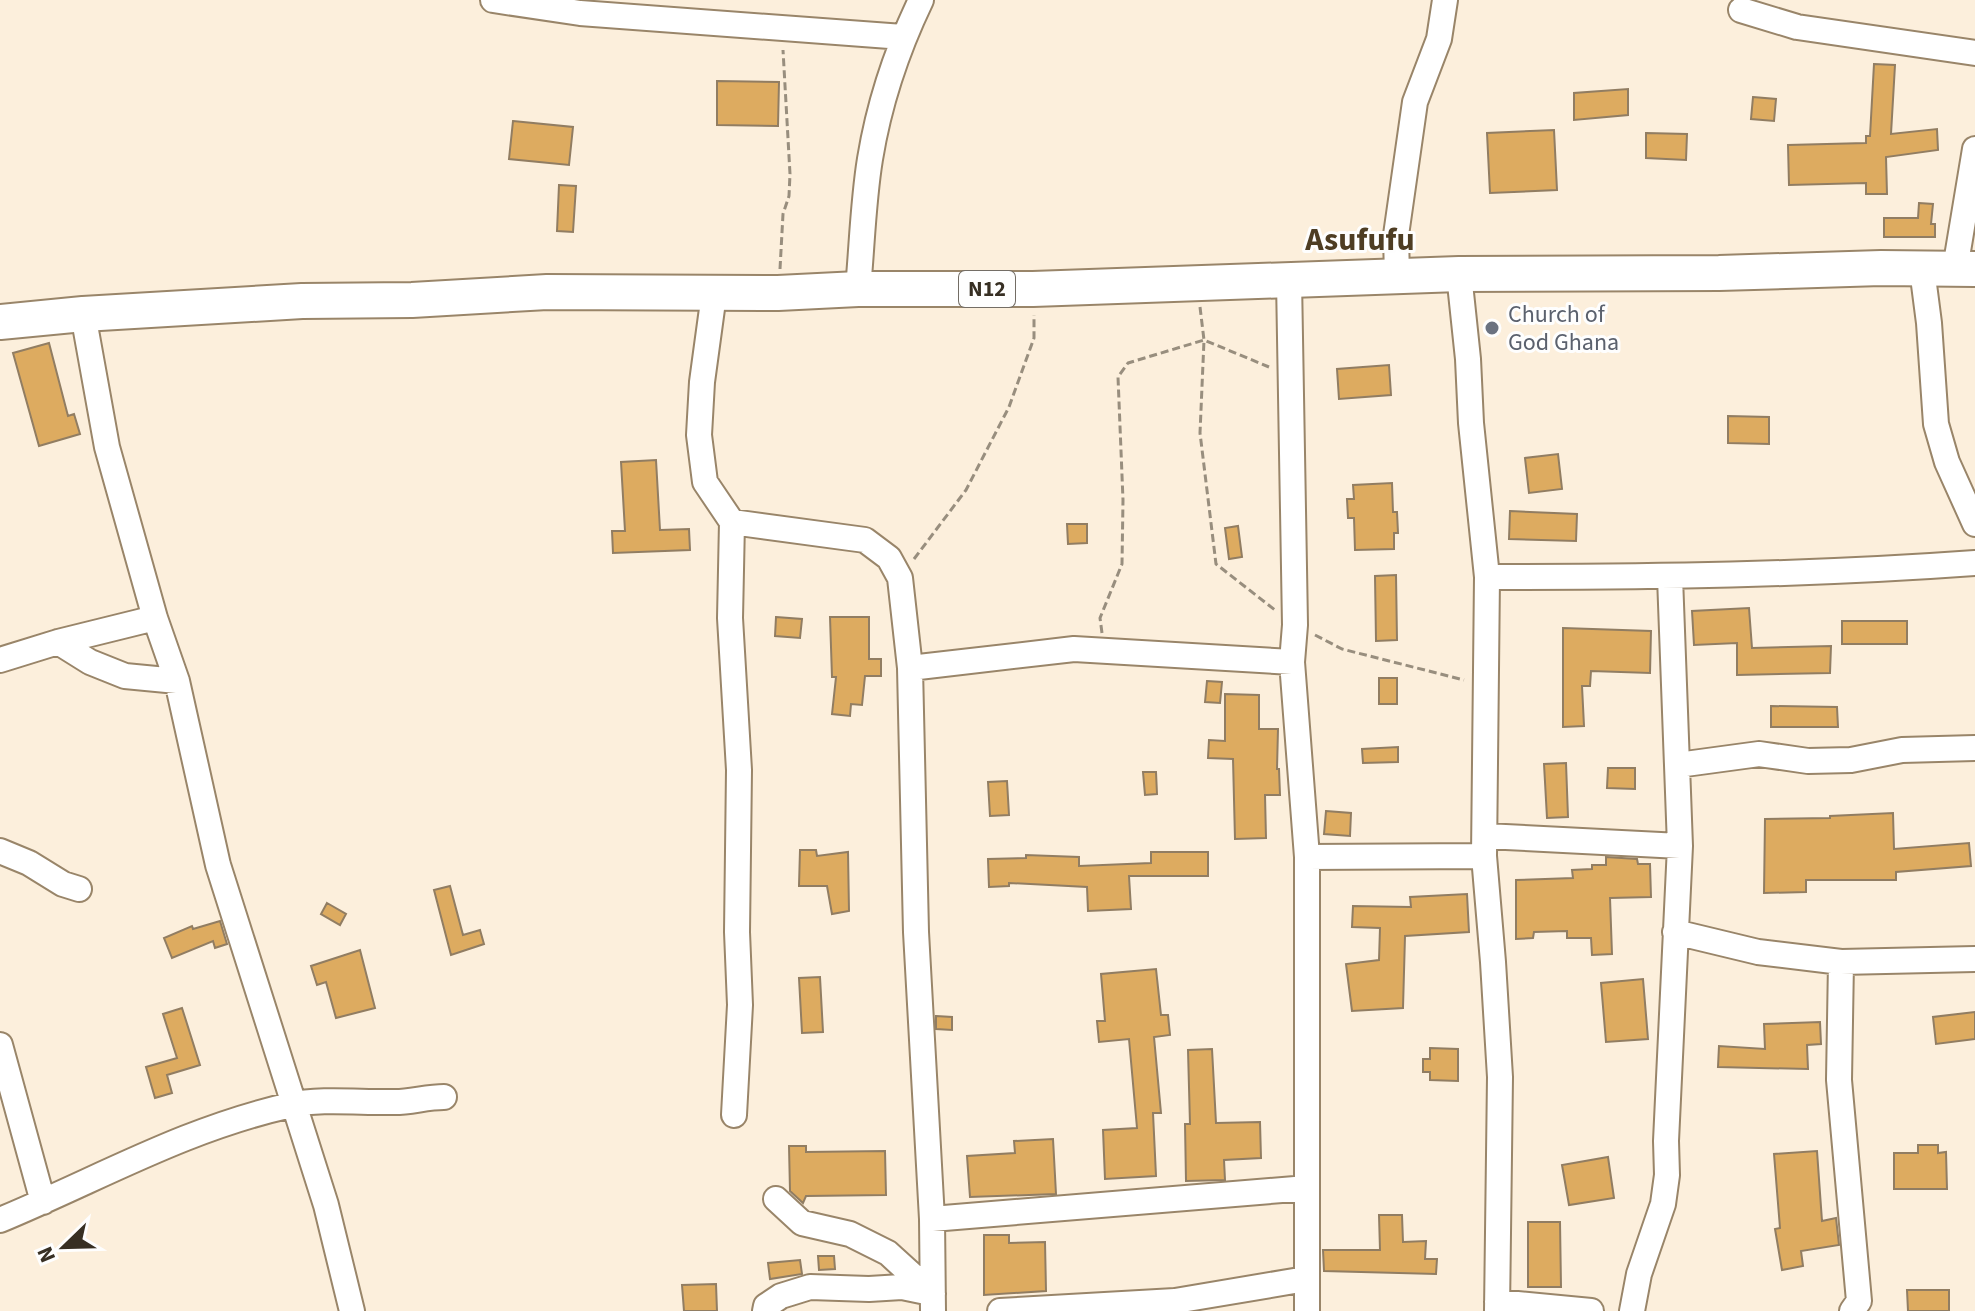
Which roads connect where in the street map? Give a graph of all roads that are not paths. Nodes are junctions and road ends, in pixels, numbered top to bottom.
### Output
1 (493, 0) edge
2 (921, 0) edge
3 (1445, 0) edge
4 (1741, 10) dead end
5 (903, 37) junction
6 (1975, 53) edge
7 (1975, 149) edge
8 (1951, 269) edge
9 (1459, 274) junction
10 (1397, 277) junction
11 (1289, 280) junction
12 (858, 289) junction
13 (714, 294) junction
14 (83, 314) junction
15 (0, 322) edge
16 (732, 522) junction
17 (1975, 524) edge
18 (1975, 563) edge
19 (1487, 577) junction
20 (1670, 577) junction
21 (155, 618) junction
22 (58, 642) junction
23 (0, 660) edge
24 (1292, 662) junction
25 (910, 668) junction
26 (177, 681) junction
27 (1975, 748) edge
28 (1678, 765) junction
29 (1484, 846) junction
30 (1680, 846) junction
31 (0, 851) edge
32 (1307, 857) junction
33 (79, 889) dead end
34 (1675, 932) junction
35 (1975, 959) edge
36 (1841, 962) junction
37 (0, 1045) edge
38 (444, 1097) dead end
39 (295, 1104) junction
40 (734, 1115) dead end
41 (1307, 1188) junction
42 (776, 1199) dead end
43 (43, 1202) junction
44 (932, 1219) junction
45 (0, 1220) edge
46 (1306, 1279) junction
47 (933, 1302) edge
48 (1497, 1306) edge
49 (352, 1311) edge
50 (765, 1311) edge
51 (1000, 1311) edge
52 (1307, 1311) edge
53 (1591, 1311) edge
54 (1632, 1311) edge
55 (1852, 1311) edge

1 - 5 street
2 - 5 street
3 - 10 street
4 - 6 street
5 - 12 street
7 - 8 street
8 - 9 highway, N12
8 - 17 street
9 - 10 highway, N12
9 - 19 street
10 - 11 highway, N12
11 - 12 highway, N12
11 - 24 street
12 - 13 highway, N12
13 - 14 highway, N12
13 - 16 street
14 - 15 highway, N12
14 - 21 street
16 - 25 street
16 - 40 street
18 - 20 street
19 - 20 street
19 - 29 street
20 - 28 street
21 - 22 street
21 - 26 street
22 - 23 street
22 - 26 street
24 - 25 street
24 - 32 street
25 - 44 street
26 - 39 street
27 - 28 street
28 - 30 street
29 - 30 street
29 - 32 street
29 - 48 street
30 - 34 street
31 - 33 street
32 - 41 street
34 - 36 street
34 - 54 street
35 - 36 street
36 - 55 street
37 - 43 street
38 - 39 street
39 - 43 street
39 - 49 street
41 - 44 street
41 - 46 street
42 - 47 street
43 - 45 street
44 - 47 street
46 - 51 street
46 - 52 street
47 - 50 street
48 - 53 street

